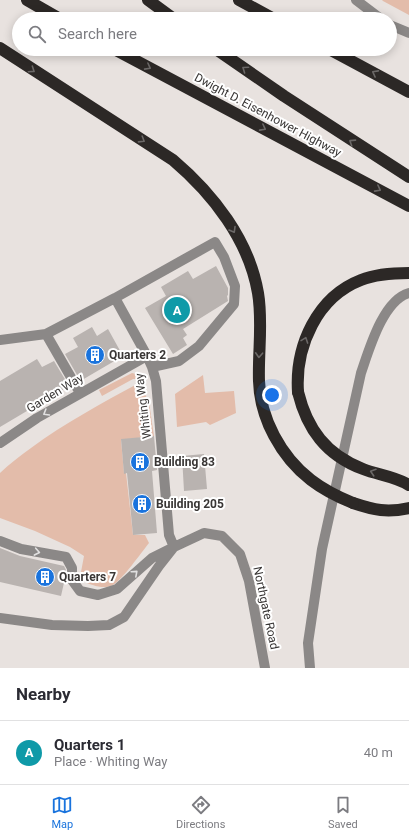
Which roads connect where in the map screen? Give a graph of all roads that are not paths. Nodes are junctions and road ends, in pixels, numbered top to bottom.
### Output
1 (27, 0) edge
2 (148, 0) edge
3 (239, 0) edge
4 (356, 0) edge
5 (48, 12) edge
6 (164, 12) edge
7 (261, 12) edge
8 (372, 12) edge
9 (397, 28) edge
10 (409, 33) edge
11 (0, 48) edge
12 (12, 56) edge
13 (12, 56) edge
14 (127, 56) edge
15 (226, 56) edge
16 (342, 56) edge
17 (409, 92) edge
18 (409, 177) edge
19 (409, 206) edge
20 (409, 273) edge
21 (409, 293) edge
22 (115, 298) junction
23 (46, 334) junction
24 (0, 340) edge
25 (147, 356) junction
26 (152, 367) junction
27 (80, 393) junction
28 (0, 443) edge
29 (409, 485) edge
30 (409, 508) edge
31 (0, 541) edge
32 (174, 547) junction
33 (0, 618) edge
34 (265, 668) edge
35 (310, 668) edge

1 - 5 highway
2 - 6 highway
3 - 7 highway
4 - 8 street
9 - 10 street
11 -> 12 highway, bridge
13 -> 30 highway, bridge
14 -> 19 highway, Dwight D. Eisenhower Highway
18 -> 15 highway, Dwight D. Eisenhower Highway
17 -> 16 highway
29 -> 20 highway, bridge
21 - 35 street
22 - 23 street
22 - 25 street, Whiting Way
22 - 26 street
23 - 24 street
23 - 27 street
25 - 26 street, Whiting Way
25 - 27 street, Garden Way
26 - 32 street, Whiting Way
27 -> 28 street, Garden Way
31 -> 32 street
32 - 33 street, Northgate Road
32 - 34 street, Northgate Road

